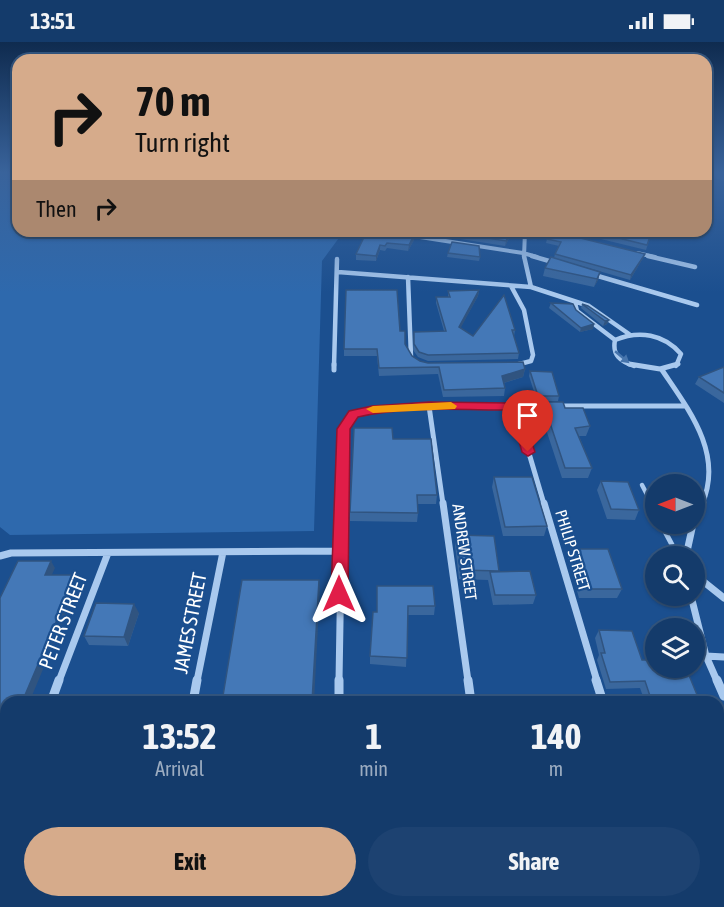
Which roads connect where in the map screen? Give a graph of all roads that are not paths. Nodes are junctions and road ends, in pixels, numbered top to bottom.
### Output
1 (418, 237) edge
2 (524, 237) edge
3 (629, 250) edge
4 (523, 253) junction
5 (338, 259) dead end
6 (567, 266) edge
7 (695, 267) dead end
8 (338, 272) junction
9 (588, 273) edge
10 (408, 277) junction
11 (511, 285) junction
12 (531, 287) junction
13 (575, 303) junction
14 (697, 306) dead end
15 (629, 334) junction
16 (615, 340) junction
17 (417, 363) edge
18 (504, 366) edge
19 (334, 370) dead end
20 (662, 370) junction
21 (429, 406) junction
22 (514, 406) junction
23 (686, 406) junction
24 (642, 485) dead end
25 (645, 491) edge
26 (705, 497) edge
27 (340, 551) junction
28 (223, 552) junction
29 (108, 553) junction
30 (0, 556) edge
31 (705, 582) edge
32 (724, 598) edge
33 (694, 606) edge
34 (706, 656) junction
35 (724, 657) edge
36 (53, 696) edge
37 (194, 696) edge
38 (339, 696) edge
39 (470, 696) edge
40 (601, 696) edge
41 (724, 696) edge

1 - 4 street
2 - 4 street
3 - 7 street
4 - 6 street
4 - 12 street
5 - 8 street
8 - 10 street
8 - 19 street
9 - 14 street
10 - 11 street
10 - 17 street
11 - 12 street
11 - 18 street
12 - 13 street
13 - 15 street
13 - 16 street
15 - 16 street
15 - 20 street
16 -> 20 street
20 - 23 street
21 - 22 street
21 - 27 street
21 - 39 street, ANDREW STREET
22 - 23 street
22 - 40 street, PHILIP STREET
23 - 26 street
24 - 25 lane
27 - 28 street
27 - 38 street
28 - 29 street
28 - 37 street, JAMES STREET
29 - 30 street
29 - 36 street, PETER STREET
31 - 32 street
33 - 34 street
34 - 35 street
34 - 41 street

